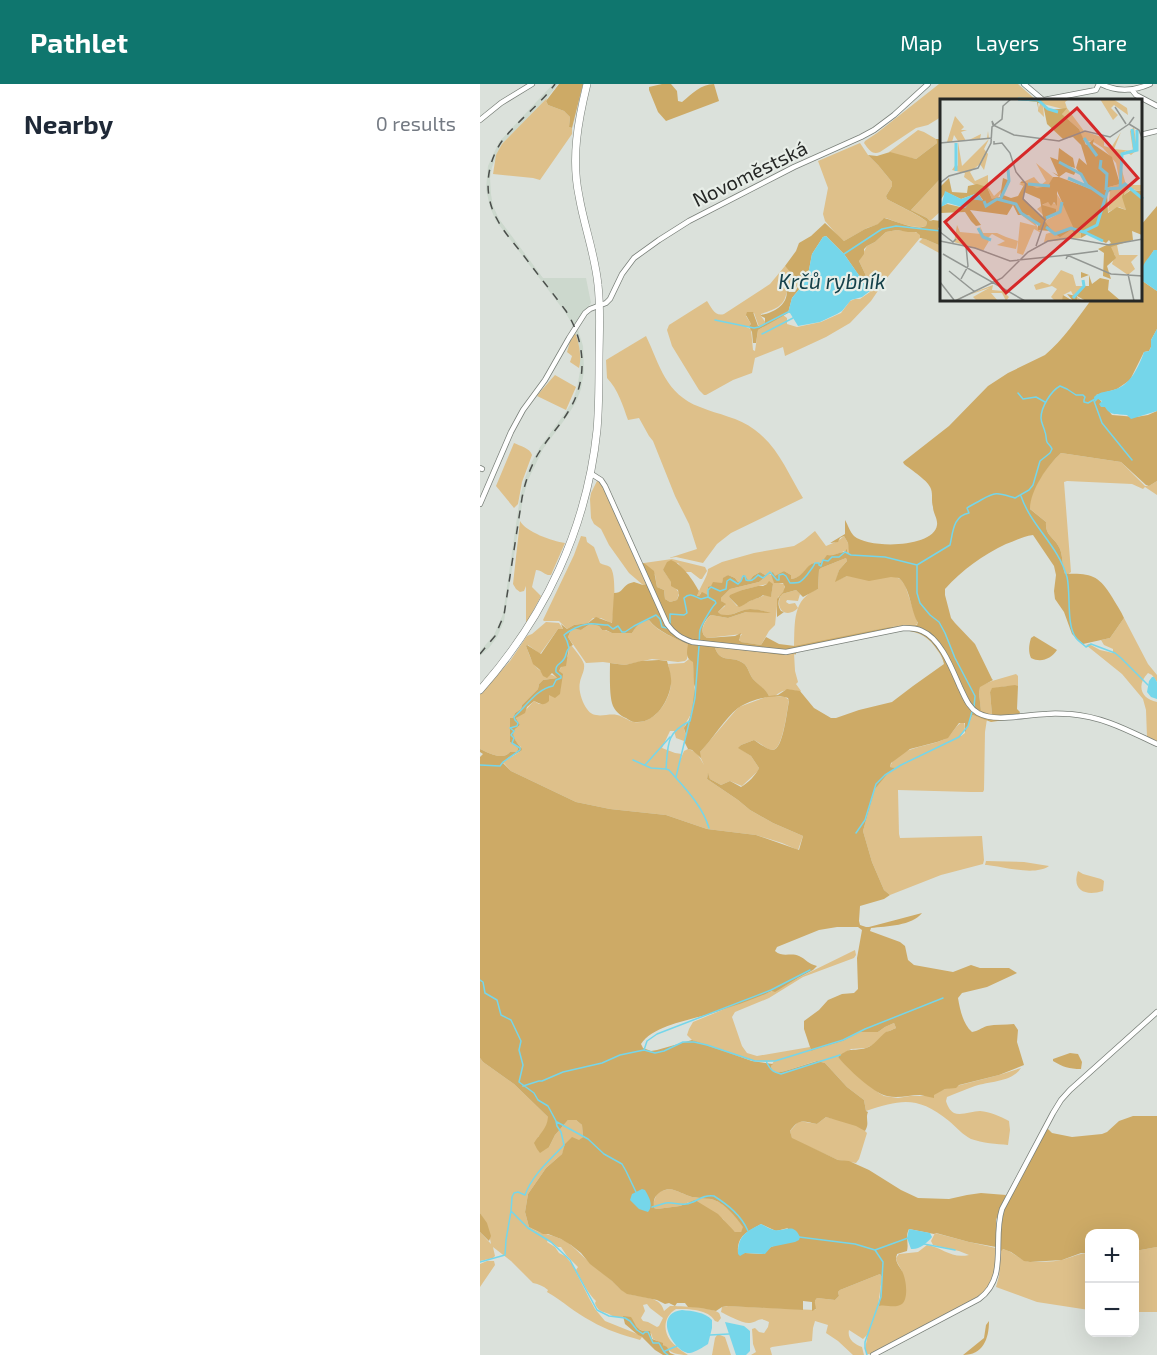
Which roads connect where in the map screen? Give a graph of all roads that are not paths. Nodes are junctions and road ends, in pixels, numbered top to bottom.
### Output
1 (532, 84) edge
2 (587, 84) edge
3 (918, 84) edge
4 (1024, 84) edge
5 (1100, 84) edge
6 (1150, 84) edge
7 (926, 86) edge
8 (1132, 90) junction
9 (1042, 99) edge
10 (1048, 99) edge
11 (1157, 106) edge
12 (480, 120) edge
13 (1157, 130) edge
14 (1142, 134) edge
15 (599, 305) junction
16 (590, 473) junction
17 (480, 504) edge
18 (480, 690) edge
19 (1157, 744) edge
20 (1157, 1012) edge
21 (873, 1355) edge

1 - 12 street
2 - 15 main road
3 - 7 street
4 - 9 street
5 - 8 street
5 - 10 street
6 - 8 street
7 - 15 street, Novoměstská
8 - 11 street
13 - 14 street
15 - 16 main road
15 - 17 street, Novoměstská
16 - 18 main road
16 - 19 street
20 - 21 street

